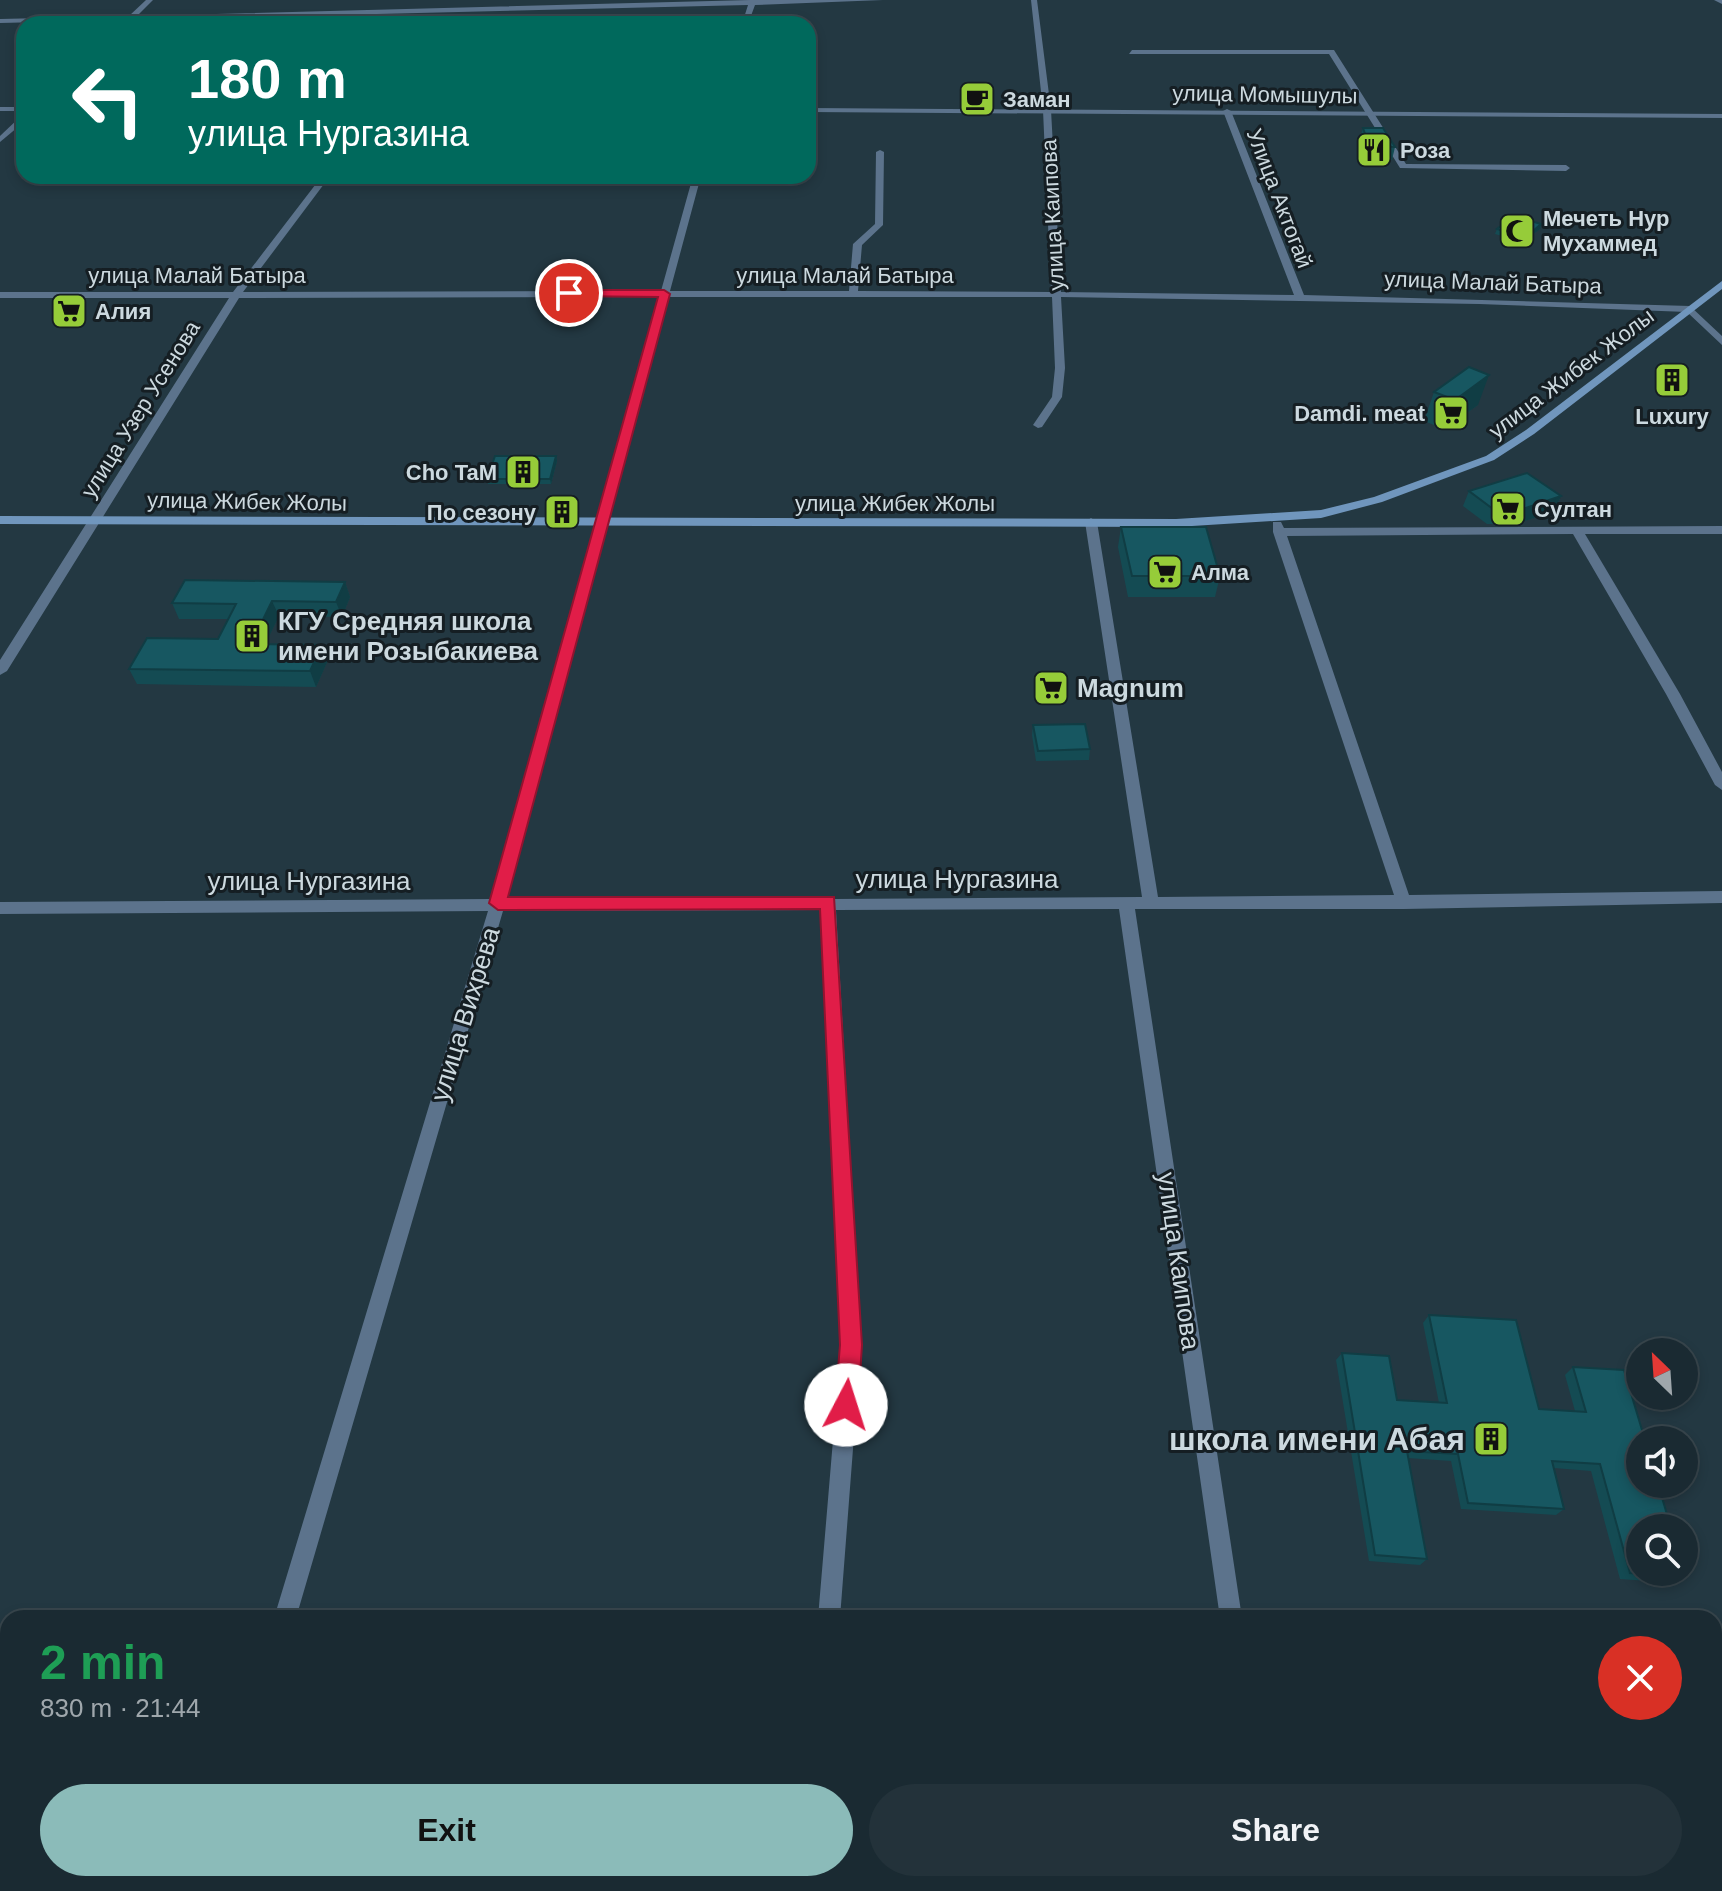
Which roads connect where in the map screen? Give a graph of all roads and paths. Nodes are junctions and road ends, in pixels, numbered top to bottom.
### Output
1 (150, 0) edge
2 (461, 0) edge
3 (880, 0) edge
4 (1034, 0) edge
5 (752, 1) edge
6 (453, 12) junction
7 (132, 16) edge
8 (322, 16) edge
9 (450, 16) edge
10 (1132, 52) dead end
11 (816, 110) edge
12 (1047, 110) junction
13 (1227, 111) junction
14 (1370, 113) junction
15 (1722, 116) edge
16 (16, 125) edge
17 (0, 140) edge
18 (880, 152) dead end
19 (1566, 168) dead end
20 (320, 184) edge
21 (695, 184) edge
22 (1722, 284) edge
23 (664, 294) junction
24 (0, 295) edge
25 (853, 295) junction
26 (235, 296) junction
27 (1056, 297) junction
28 (1300, 298) junction
29 (1690, 309) junction
30 (1722, 342) edge
31 (1038, 425) dead end
32 (94, 519) junction
33 (0, 520) edge
34 (1091, 522) junction
35 (602, 524) junction
36 (1277, 526) junction
37 (1576, 529) junction
38 (1722, 530) edge
39 (0, 671) edge
40 (1722, 785) edge
41 (1722, 897) edge
42 (828, 902) junction
43 (498, 903) junction
44 (1126, 903) junction
45 (1151, 903) junction
46 (1404, 903) junction
47 (0, 908) edge
48 (287, 1610) edge
49 (830, 1610) edge
50 (1230, 1610) edge

1 - 7 street
2 - 6 street
3 - 5 street
4 - 12 street, улица Каипова
5 - 6 street
6 - 8 street
6 - 9 street
10 - 14 street
11 - 12 street, улица Момышулы
12 - 13 street, улица Момышулы
12 - 27 street, улица Каипова
13 - 14 street, улица Момышулы
13 - 28 street, Улица Актогай
14 - 15 street, улица Момышулы
14 - 19 street
16 - 17 street
18 - 25 street
20 - 26 street, улица Узер Усенова
21 - 23 street, улица Вихрева
22 - 29 main road, улица Жибек Жолы
23 - 25 street, улица Малай Батыра
23 - 26 street, улица Малай Батыра
23 - 35 street, улица Вихрева
24 - 26 street, улица Малай Батыра
25 - 27 street, улица Малай Батыра
26 - 32 street, улица Узер Усенова
27 - 28 street, улица Малай Батыра
27 - 31 street, улица Каипова
28 - 29 street, улица Малай Батыра
29 - 30 street
29 - 36 main road, улица Жибек Жолы
32 - 33 main road, улица Жибек Жолы
32 - 35 main road, улица Жибек Жолы
32 - 39 street, улица Узер Усенова
34 - 35 main road, улица Жибек Жолы
34 - 36 main road, улица Жибек Жолы
34 - 45 street
35 - 43 street, улица Вихрева
36 - 37 street
36 - 46 street
37 - 38 street
37 - 40 street
41 - 46 street, улица Нургазина
42 - 43 street, улица Нургазина
42 - 44 street, улица Нургазина
42 - 49 street
43 - 47 street, улица Нургазина
43 - 48 street, улица Вихрева
44 - 45 street, улица Нургазина
44 - 50 street, улица Каипова
45 - 46 street, улица Нургазина

